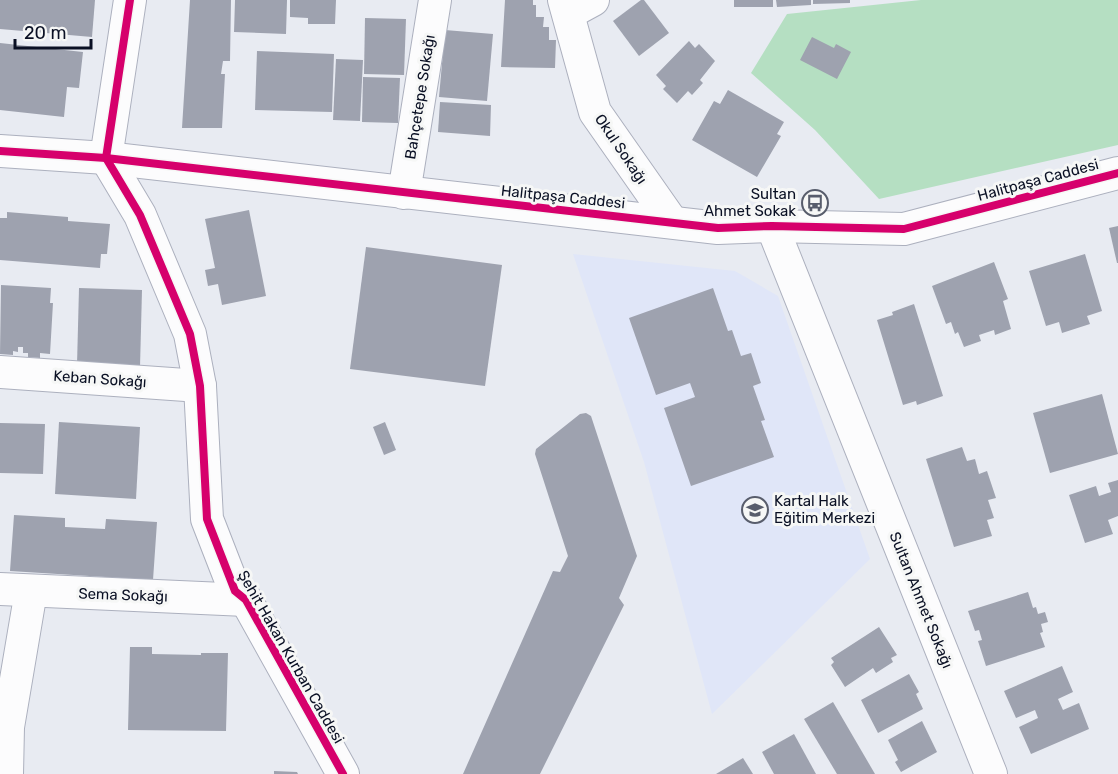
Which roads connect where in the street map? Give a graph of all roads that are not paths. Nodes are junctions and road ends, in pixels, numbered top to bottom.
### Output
1 (130, 0) edge
2 (435, 0) edge
3 (576, 4) edge
4 (0, 151) edge
5 (106, 158) junction
6 (1118, 173) edge
7 (404, 193) junction
8 (672, 222) junction
9 (772, 226) junction
10 (0, 372) edge
11 (200, 386) junction
12 (0, 589) edge
13 (31, 591) junction
14 (246, 600) junction
15 (8, 774) edge
16 (343, 774) edge
17 (989, 774) edge

1 - 5 street
2 - 7 street, Bahçetepe Sokağı
3 - 8 street, Okul Sokağı
4 - 5 street, Halitpaşa Caddesi
5 - 7 street, Halitpaşa Caddesi
5 - 11 street, Şehit Hakan Kurban Caddesi
6 - 9 street, Halitpaşa Caddesi
7 - 8 street, Halitpaşa Caddesi
8 - 9 street, Halitpaşa Caddesi
9 - 17 street, Sultan Ahmet Sokağı
10 - 11 street, Keban Sokağı
11 - 14 street, Şehit Hakan Kurban Caddesi
12 - 13 street, Sema Sokağı
13 - 14 street, Sema Sokağı
13 - 15 street
14 - 16 street, Şehit Hakan Kurban Caddesi

